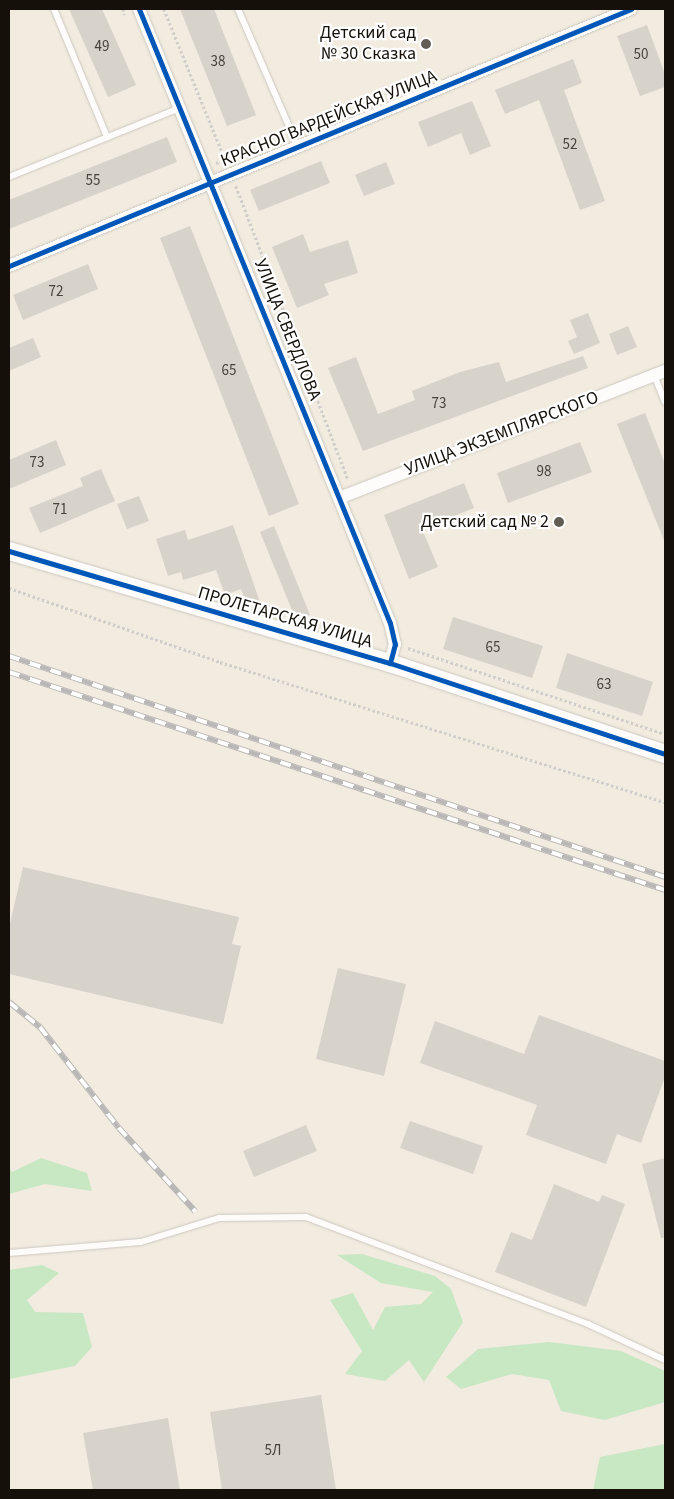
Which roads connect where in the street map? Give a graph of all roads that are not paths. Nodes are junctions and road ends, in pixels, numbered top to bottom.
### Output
1 (54, 9) edge
2 (140, 9) edge
3 (238, 9) edge
4 (631, 9) edge
5 (180, 108) junction
6 (107, 137) junction
7 (299, 148) junction
8 (9, 177) edge
9 (213, 182) junction
10 (9, 266) edge
11 (660, 373) edge
12 (665, 402) edge
13 (339, 498) junction
14 (9, 551) edge
15 (390, 663) junction
16 (665, 754) edge
17 (9, 1254) edge
18 (665, 1360) edge

1 - 6 lane
2 - 5 street, УЛИЦА СВЕРДЛОВА
3 - 7 lane
4 - 7 street, КРАСНОГВАРДЕЙСКАЯ УЛИЦА
5 - 6 lane
5 - 9 street, УЛИЦА СВЕРДЛОВА
6 - 8 lane
7 - 9 street, КРАСНОГВАРДЕЙСКАЯ УЛИЦА
9 - 10 street, КРАСНОГВАРДЕЙСКАЯ УЛИЦА
9 - 13 street, УЛИЦА СВЕРДЛОВА
11 - 12 lane
11 - 13 street, УЛИЦА ЭКЗЕМПЛЯРСКОГО
13 - 15 street, УЛИЦА СВЕРДЛОВА
14 - 15 street, ПРОЛЕТАРСКАЯ УЛИЦА
15 - 16 street, ПРОЛЕТАРСКАЯ УЛИЦА
17 - 18 lane

